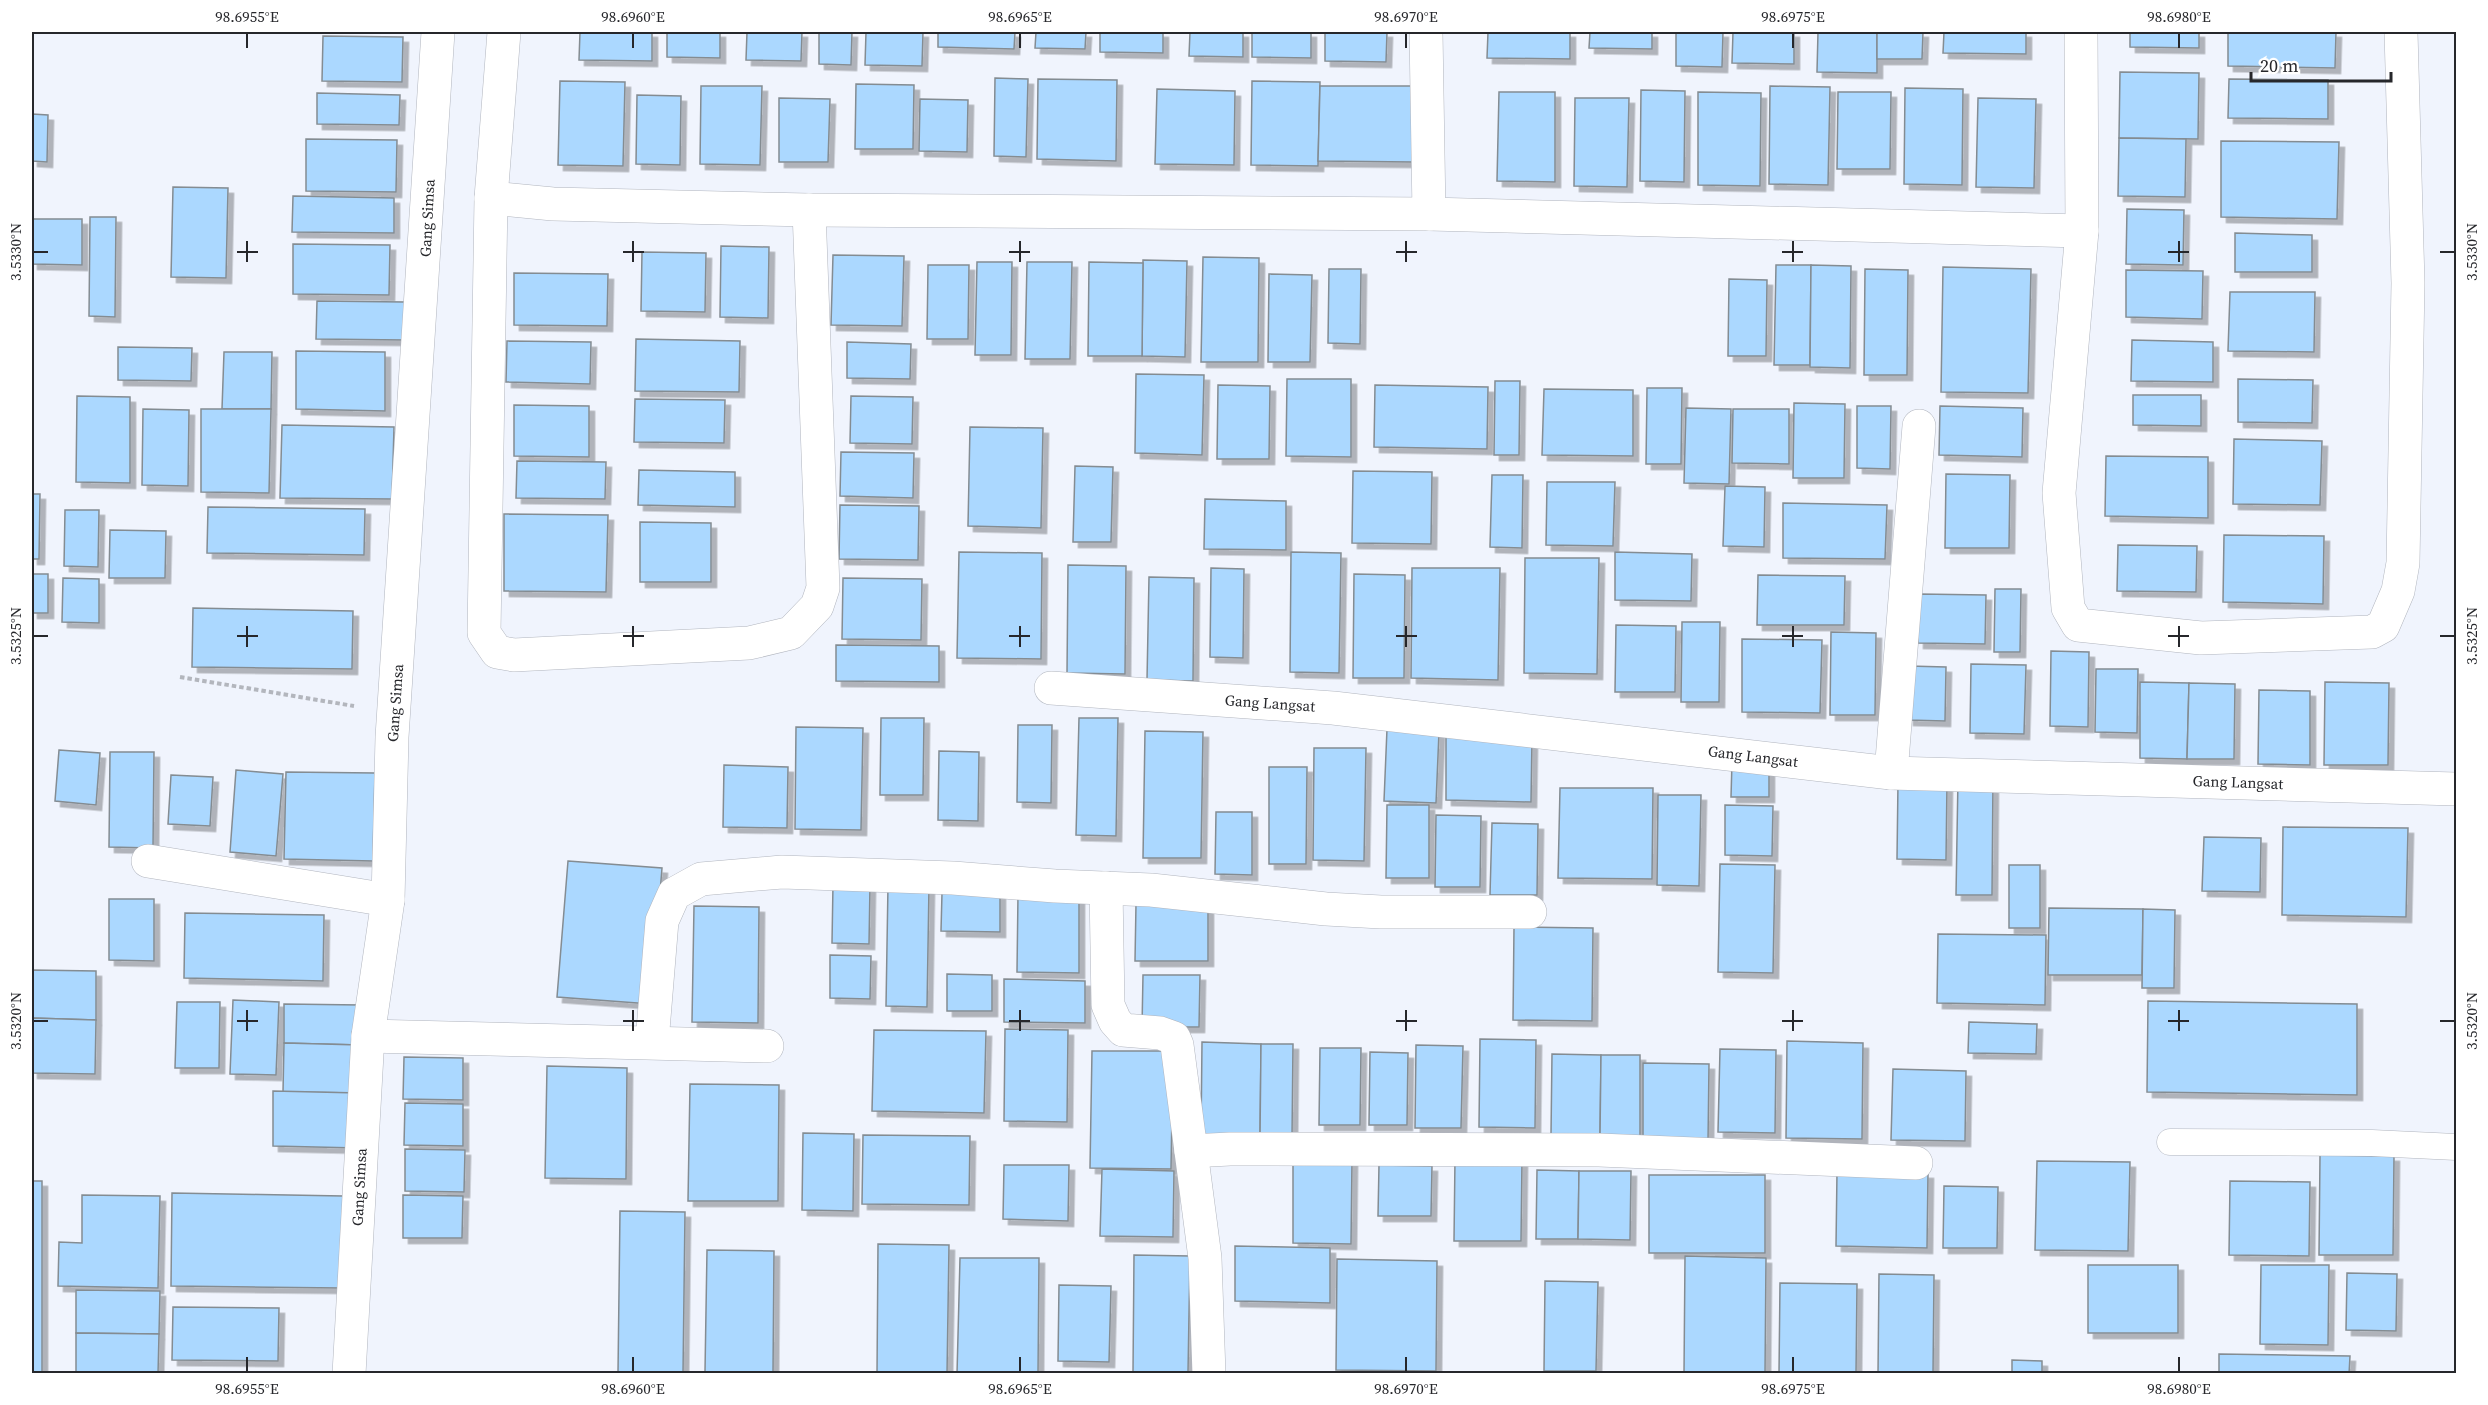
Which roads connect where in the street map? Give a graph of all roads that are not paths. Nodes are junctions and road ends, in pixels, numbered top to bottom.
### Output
1 (438, 32) edge
2 (504, 32) edge
3 (1426, 32) edge
4 (2081, 32) edge
5 (2401, 32) edge
6 (491, 198) junction
7 (809, 210) junction
8 (1429, 214) junction
9 (2082, 231) junction
10 (1919, 426) dead end
11 (1052, 688) dead end
12 (1892, 773) junction
13 (2457, 789) edge
14 (148, 861) dead end
15 (1106, 888) junction
16 (388, 900) junction
17 (1530, 912) dead end
18 (368, 1036) junction
19 (652, 1042) junction
20 (767, 1046) dead end
21 (2170, 1142) dead end
22 (2457, 1147) edge
23 (1191, 1151) junction
24 (1916, 1163) dead end
25 (349, 1374) edge
26 (1209, 1374) edge

1 - 16 street, Gang Simsa
2 - 6 street
3 - 8 street
4 - 9 street
5 - 9 street
6 - 7 street
6 - 7 street
7 - 8 street
8 - 9 street
10 - 12 street
11 - 12 street, Gang Langsat
12 - 13 street, Gang Langsat
14 - 16 street
15 - 17 street
15 - 19 street
15 - 23 street
16 - 18 street, Gang Simsa
18 - 19 street
18 - 25 street, Gang Simsa
19 - 20 street
21 - 22 lane
23 - 24 street
23 - 26 street

